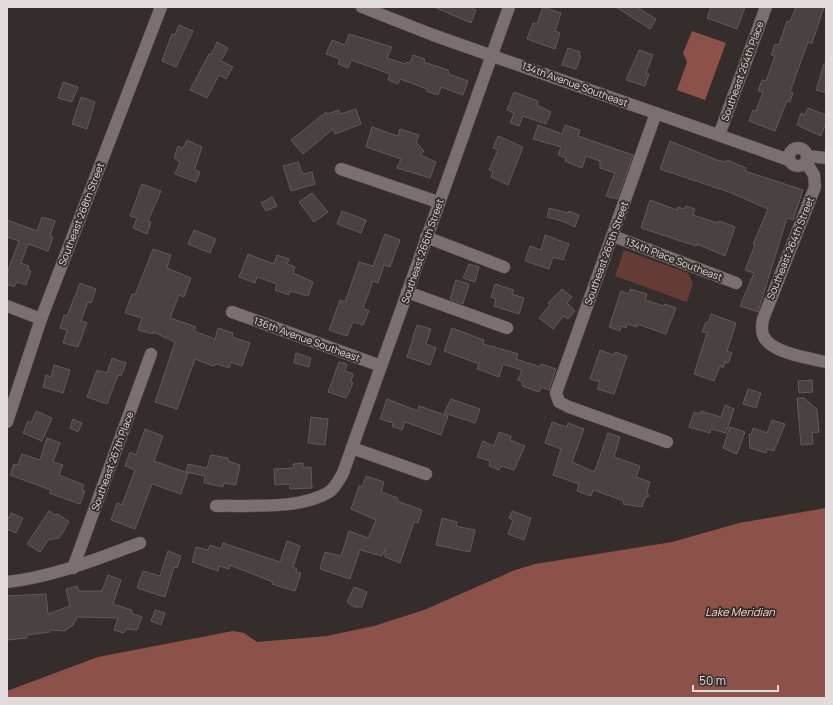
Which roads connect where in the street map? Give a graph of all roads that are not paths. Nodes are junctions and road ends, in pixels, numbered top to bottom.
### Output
1 (160, 7) edge
2 (362, 7) edge
3 (509, 7) edge
4 (766, 7) edge
5 (492, 55) junction
6 (656, 113) junction
7 (719, 136) junction
8 (826, 158) edge
9 (806, 159) junction
10 (341, 169) dead end
11 (438, 202) junction
12 (613, 236) junction
13 (426, 238) junction
14 (504, 267) dead end
15 (736, 283) dead end
16 (407, 292) junction
17 (7, 306) edge
18 (232, 312) dead end
19 (41, 319) junction
20 (507, 328) dead end
21 (151, 354) dead end
22 (826, 362) edge
23 (381, 366) junction
24 (7, 422) edge
25 (667, 442) dead end
26 (352, 448) junction
27 (426, 474) dead end
28 (216, 506) dead end
29 (140, 543) dead end
30 (73, 568) junction
31 (7, 582) edge

1 - 19 street, Southeast 268th Street
2 - 5 street, 134th Avenue Southeast
3 - 5 street, Southeast 266th Street
4 - 7 street, Southeast 264th Place
5 - 6 street, 134th Avenue Southeast
5 - 11 street, Southeast 266th Street
6 - 7 street, 134th Avenue Southeast
6 - 12 street, Southeast 265th Street
7 - 9 street, 134th Avenue Southeast
8 - 9 street, 134th Avenue Southeast
9 - 22 street, Southeast 264th Street
10 - 11 street
11 - 13 street, Southeast 266th Street
12 - 15 street, 134th Place Southeast
12 - 25 street, Southeast 265th Street
13 - 14 street
13 - 16 street, Southeast 266th Street
16 - 20 street
16 - 23 street, Southeast 266th Street
17 - 19 street
18 - 23 street, 136th Avenue Southeast
19 - 24 street, Southeast 268th Street
21 - 30 street, Southeast 267th Place
23 - 26 street, Southeast 266th Street
26 - 27 street
26 - 28 street, Southeast 266th Street
29 - 30 street
30 - 31 street

